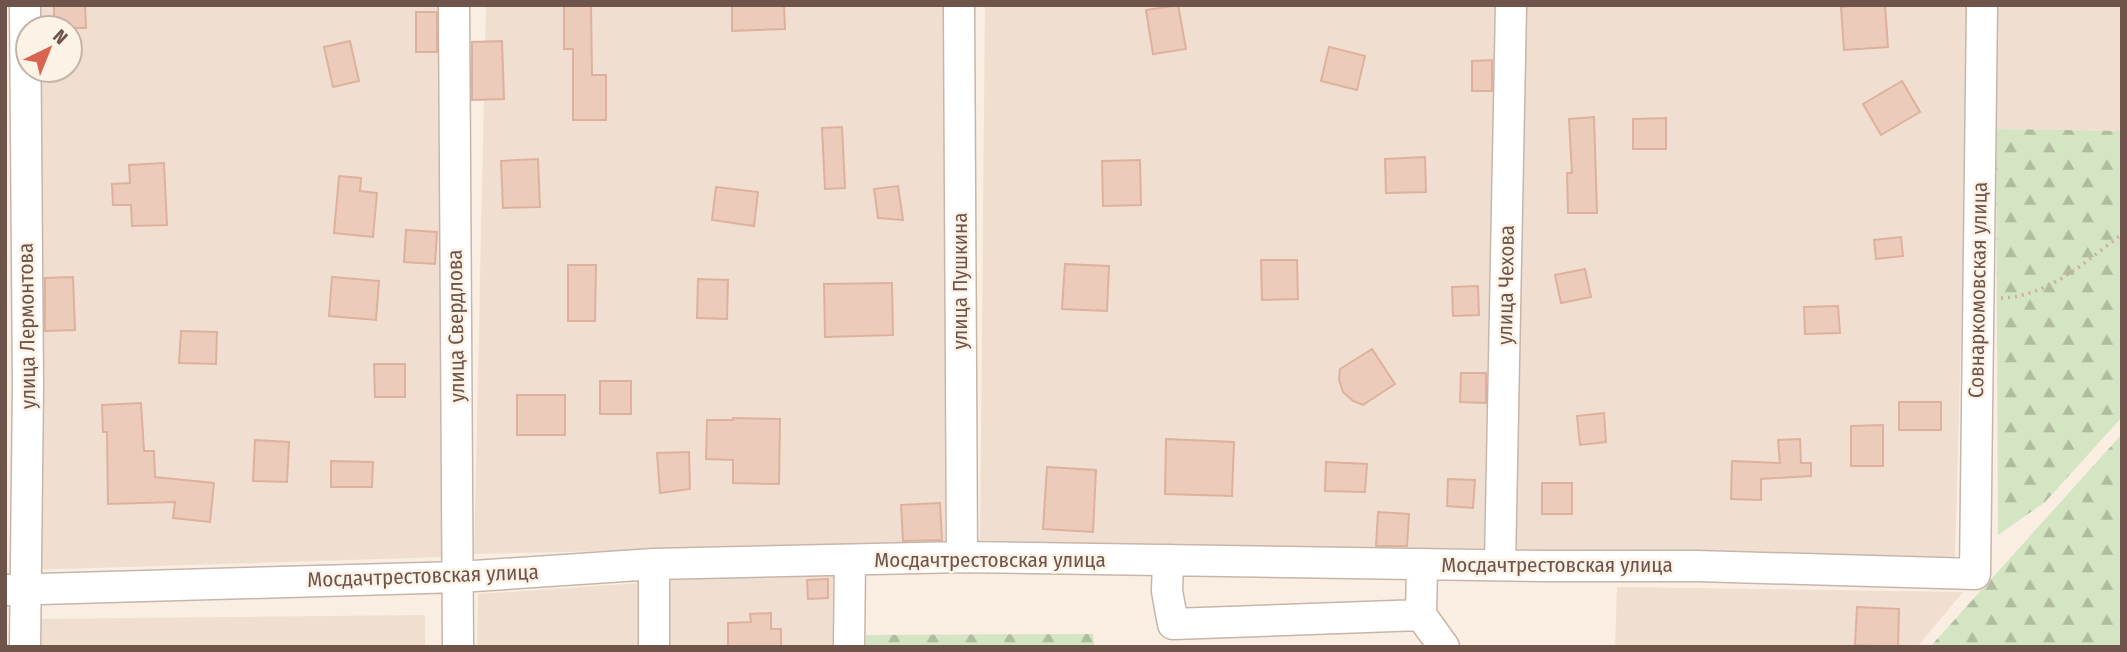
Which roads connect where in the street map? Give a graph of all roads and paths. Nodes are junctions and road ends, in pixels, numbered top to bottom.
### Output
1 (25, 5) edge
2 (453, 5) edge
3 (959, 5) edge
4 (1511, 5) edge
5 (1982, 5) edge
6 (2122, 234) edge
7 (1978, 298) junction
8 (962, 557) junction
9 (850, 560) junction
10 (1168, 560) junction
11 (654, 564) junction
12 (1422, 564) junction
13 (1500, 565) junction
14 (1975, 574) joint
15 (459, 578) junction
16 (16, 590) edge
17 (1421, 615) junction
18 (1173, 636) edge
19 (26, 647) edge
20 (458, 647) edge
21 (654, 647) edge
22 (849, 647) edge
23 (1444, 647) edge

1 - 16 street, улица Лермонтова
2 - 15 street, улица Свердлова
3 - 8 street, улица Пушкина
4 - 13 street, улица Чехова
5 - 7 street, Совнаркомовская улица
6 - 7 path
7 - 14 street, Совнаркомовская улица
8 - 9 street, Мосдачтрестовская улица
8 - 10 street, Мосдачтрестовская улица
9 - 11 street, Мосдачтрестовская улица
9 - 22 street
10 - 12 street, Мосдачтрестовская улица
10 - 18 street
11 - 15 street, Мосдачтрестовская улица
11 - 21 street
12 - 13 street, Мосдачтрестовская улица
12 - 17 street
13 - 14 street, Мосдачтрестовская улица
15 - 16 street, Мосдачтрестовская улица
15 - 20 street, улица Свердлова
16 - 19 street, улица Лермонтова
17 - 18 street
17 - 23 street

